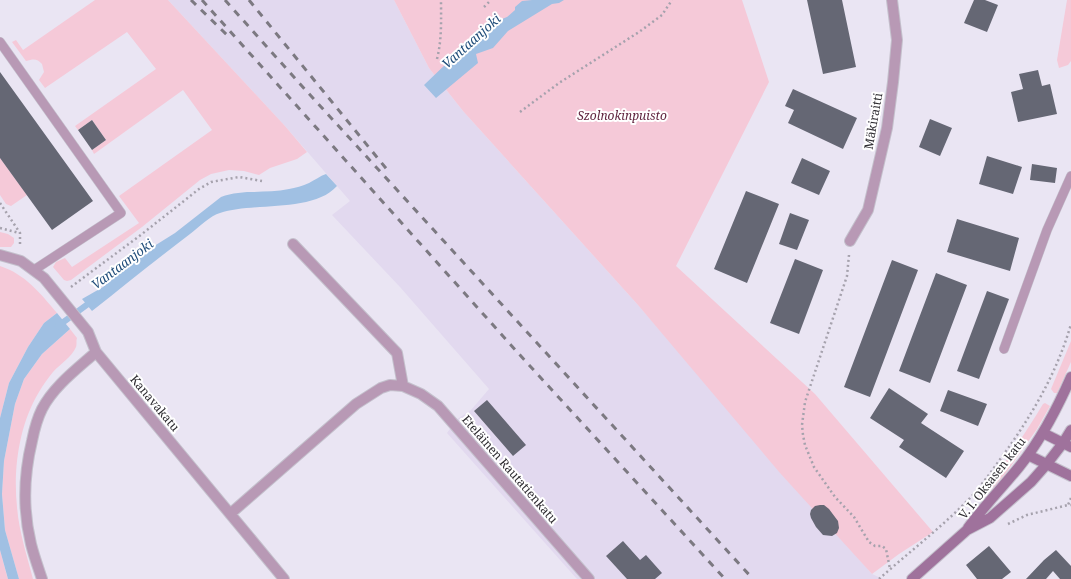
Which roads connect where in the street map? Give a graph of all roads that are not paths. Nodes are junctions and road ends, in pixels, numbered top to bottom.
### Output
1 (892, 0) edge
2 (0, 42) edge
3 (1071, 176) edge
4 (850, 241) road end
5 (293, 244) dead end
6 (0, 255) edge
7 (34, 270) junction
8 (1004, 349) dead end
9 (96, 352) junction
10 (1071, 377) edge
11 (403, 386) junction
12 (1071, 430) edge
13 (1043, 433) junction
14 (1067, 445) edge
15 (1028, 456) junction
16 (1046, 465) junction
17 (1071, 476) edge
18 (230, 514) junction
19 (967, 530) junction
20 (42, 579) edge
21 (284, 579) edge
22 (589, 579) edge
23 (912, 579) edge

1 - 4 street, Mäkiraitti
2 - 7 lane
3 - 8 lane
5 - 11 street
6 - 7 street, Kanavakatu
7 - 9 street, Kanavakatu
9 - 18 street, Kanavakatu
9 - 20 street
10 - 13 street, V. I. Oksasen katu
11 - 18 street, Eteläinen Rautatienkatu
11 - 22 street, Eteläinen Rautatienkatu
12 - 14 street, V. I. Oksasen katu
13 - 14 street
13 - 15 street, V. I. Oksasen katu
14 - 16 street, V. I. Oksasen katu
15 - 16 street
15 - 19 street, V. I. Oksasen katu
16 - 17 street
16 - 19 street, V. I. Oksasen katu
18 - 21 street, Kanavakatu
19 - 23 street, V. I. Oksasen katu

